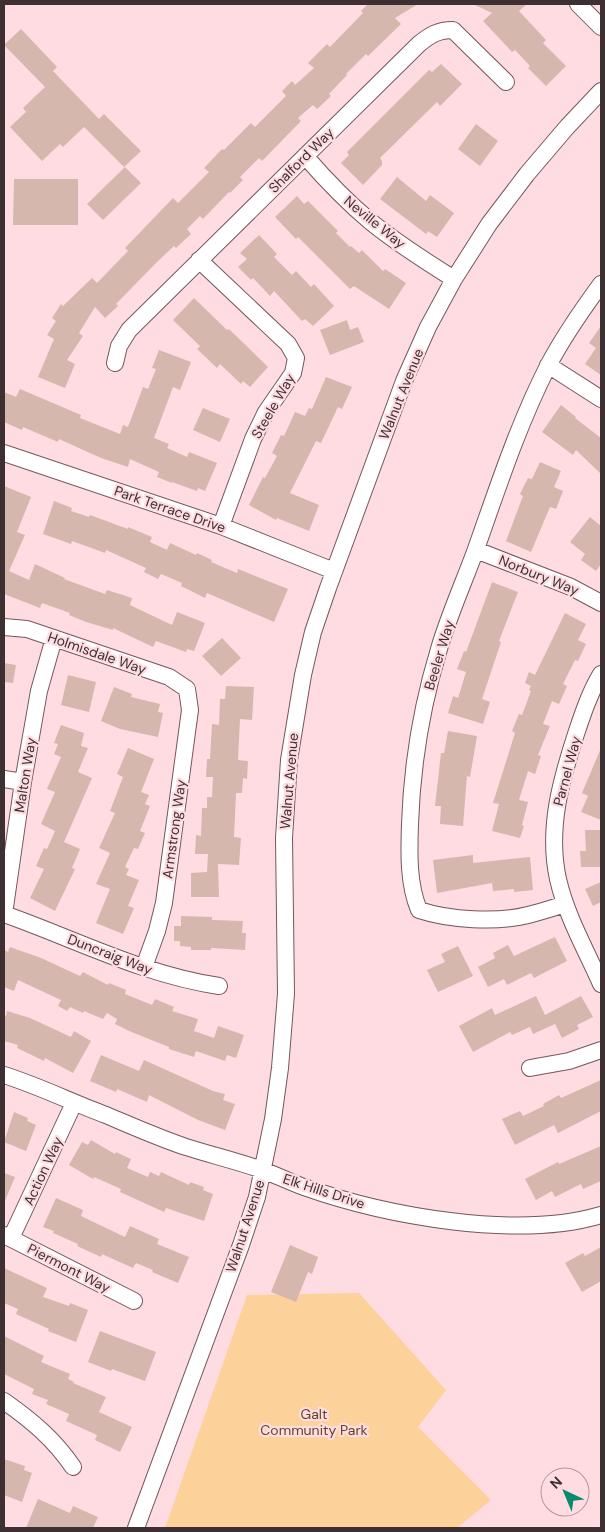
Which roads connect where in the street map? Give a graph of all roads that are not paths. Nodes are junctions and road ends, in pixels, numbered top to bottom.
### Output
1 (578, 4) edge
2 (601, 27) edge
3 (506, 82) dead end
4 (601, 91) edge
5 (305, 156) junction
6 (199, 260) junction
7 (454, 279) junction
8 (601, 284) edge
9 (115, 363) dead end
10 (548, 365) junction
11 (601, 399) edge
12 (4, 453) edge
13 (221, 526) junction
14 (476, 550) junction
15 (334, 571) junction
16 (601, 603) edge
17 (4, 627) edge
18 (54, 638) junction
19 (601, 674) edge
20 (187, 689) joint
21 (4, 779) edge
22 (23, 782) junction
23 (565, 904) junction
24 (4, 914) edge
25 (144, 967) junction
26 (601, 984) edge
27 (219, 986) dead end
28 (601, 1050) edge
29 (530, 1068) dead end
30 (4, 1075) edge
31 (74, 1103) junction
32 (262, 1170) junction
33 (601, 1215) edge
34 (8, 1237) edge
35 (134, 1301) dead end
36 (4, 1401) edge
37 (73, 1467) dead end
38 (136, 1528) edge

1 - 2 street
3 - 5 street, Shalford Way
4 - 7 street, Walnut Avenue
5 - 6 street, Shalford Way
5 - 7 street, Neville Way
6 - 9 street, Shalford Way
6 - 13 street, Steele Way
7 - 15 street, Walnut Avenue
8 - 10 street, Beeler Way
10 - 11 street
10 - 14 street, Beeler Way
12 - 13 street, Park Terrace Drive
13 - 15 street, Park Terrace Drive
14 - 16 street, Norbury Way
14 - 23 street, Beeler Way
15 - 32 street, Walnut Avenue
17 - 18 street, Holmisdale Way
18 - 20 street, Holmisdale Way
18 - 22 street, Malton Way
19 - 23 street, Parnel Way
20 - 25 street, Armstrong Way
21 - 22 street
22 - 24 street, Malton Way
23 - 26 street, Parnel Way
24 - 25 street, Duncraig Way
25 - 27 street, Duncraig Way
28 - 29 street
30 - 31 street, Elk Hills Drive
31 - 32 street, Elk Hills Drive
31 - 34 street, Action Way
32 - 33 street, Elk Hills Drive
32 - 38 street, Walnut Avenue
34 - 35 street, Piermont Way
36 - 37 street

